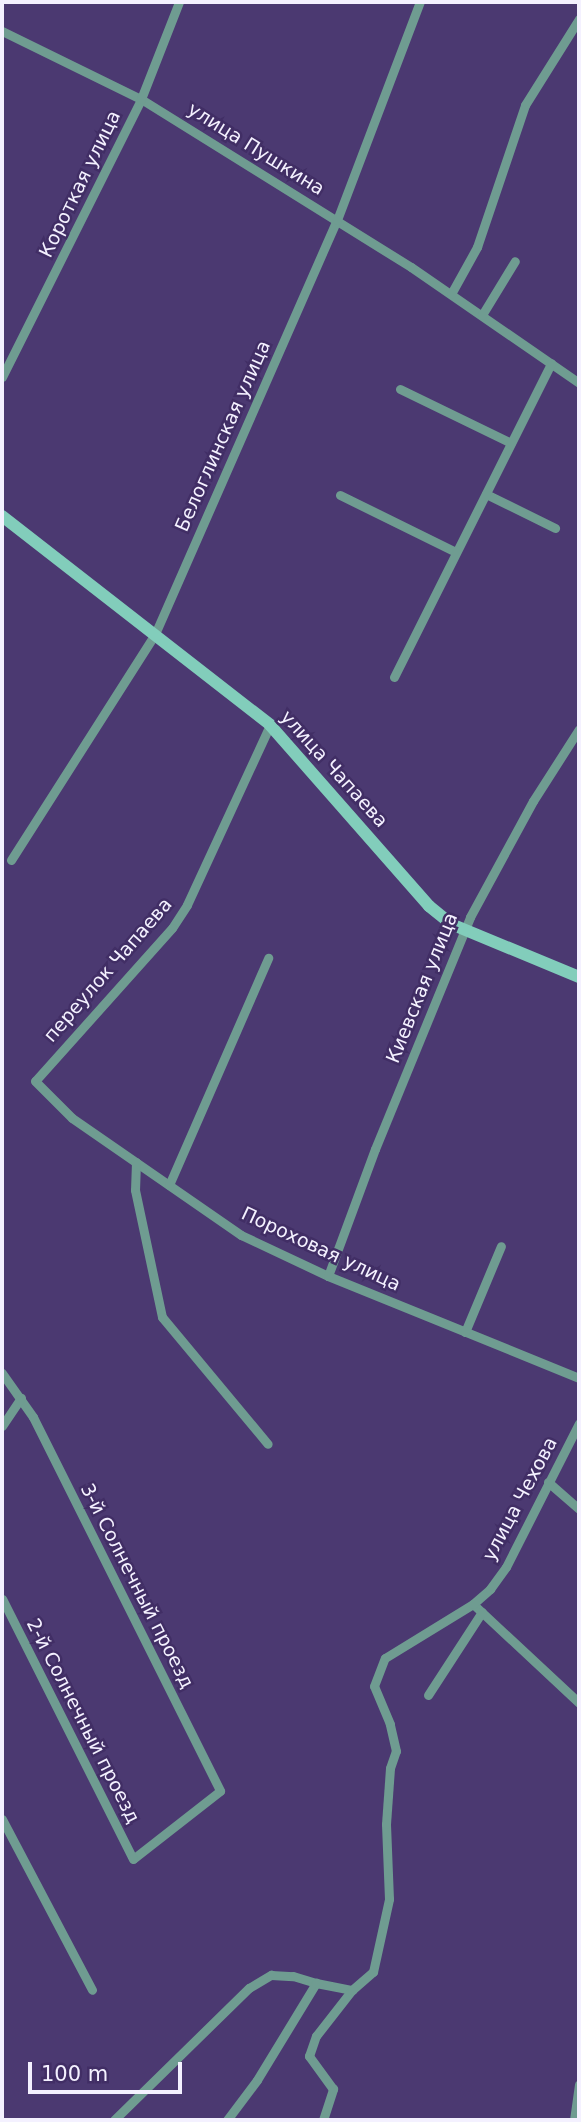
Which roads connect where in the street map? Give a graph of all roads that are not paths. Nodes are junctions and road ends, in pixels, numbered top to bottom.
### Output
1 (179, 2) edge
2 (420, 2) edge
3 (579, 19) edge
4 (2, 31) edge
5 (141, 99) junction
6 (337, 220) junction
7 (515, 261) dead end
8 (452, 294) junction
9 (482, 315) junction
10 (551, 363) junction
11 (2, 377) edge
12 (579, 383) edge
13 (400, 389) dead end
14 (511, 443) junction
15 (486, 494) junction
16 (340, 495) dead end
17 (2, 516) edge
18 (555, 528) dead end
19 (456, 552) junction
20 (155, 634) junction
21 (394, 677) dead end
22 (270, 725) junction
23 (579, 729) edge
24 (11, 860) dead end
25 (464, 930) junction
26 (268, 958) dead end
27 (579, 977) edge
28 (35, 1081) joint
29 (136, 1162) junction
30 (169, 1185) junction
31 (501, 1246) dead end
32 (328, 1276) junction
33 (465, 1332) junction
34 (2, 1373) edge
35 (579, 1378) edge
36 (21, 1398) junction
37 (579, 1423) edge
38 (2, 1426) edge
39 (268, 1444) dead end
40 (548, 1482) junction
41 (579, 1510) edge
42 (2, 1599) edge
43 (473, 1604) junction
44 (482, 1612) junction
45 (428, 1695) dead end
46 (579, 1703) edge
47 (2, 1819) edge
48 (133, 1859) joint
49 (316, 1983) junction
50 (92, 1990) dead end
51 (352, 1990) junction
52 (579, 2084) edge
53 (114, 2120) edge
54 (226, 2120) edge
55 (323, 2120) edge
56 (575, 2120) edge

1 - 5 street, Короткая улица
2 - 6 street, Белоглинская улица
3 - 8 street
4 - 5 street, улица Пушкина
5 - 6 street, улица Пушкина
5 - 11 street, Короткая улица
6 - 8 street, улица Пушкина
6 - 20 street, Белоглинская улица
7 - 9 street
8 - 9 street, улица Пушкина
9 - 10 street, улица Пушкина
10 - 12 street, улица Пушкина
10 - 14 street
13 - 14 street
14 - 15 street
15 - 18 street
15 - 19 street
16 - 19 street
17 - 20 main road, улица Чапаева
19 - 21 street
20 - 22 main road, улица Чапаева
20 - 24 street, Белоглинская улица
22 - 25 main road, улица Чапаева
22 - 28 street, переулок Чапаева
23 - 25 street, Киевская улица
25 - 27 main road, улица Чапаева
25 - 32 street, Киевская улица
26 - 30 street
28 - 29 street, Пороховая улица
29 - 30 street, Пороховая улица
29 - 39 street
30 - 32 street, Пороховая улица
31 - 33 street
32 - 33 street, Пороховая улица
33 - 35 street, Пороховая улица
34 - 36 street, 3-й Солнечный проезд
36 - 38 street
36 - 48 street, 3-й Солнечный проезд
37 - 40 street, улица Чехова
40 - 41 street
40 - 43 street, улица Чехова
42 - 48 street, 2-й Солнечный проезд
43 - 44 street
43 - 51 street, улица Чехова
44 - 45 street
44 - 46 street
47 - 50 street
49 - 51 street
49 - 53 street
49 - 54 street
51 - 55 street
52 - 56 street

